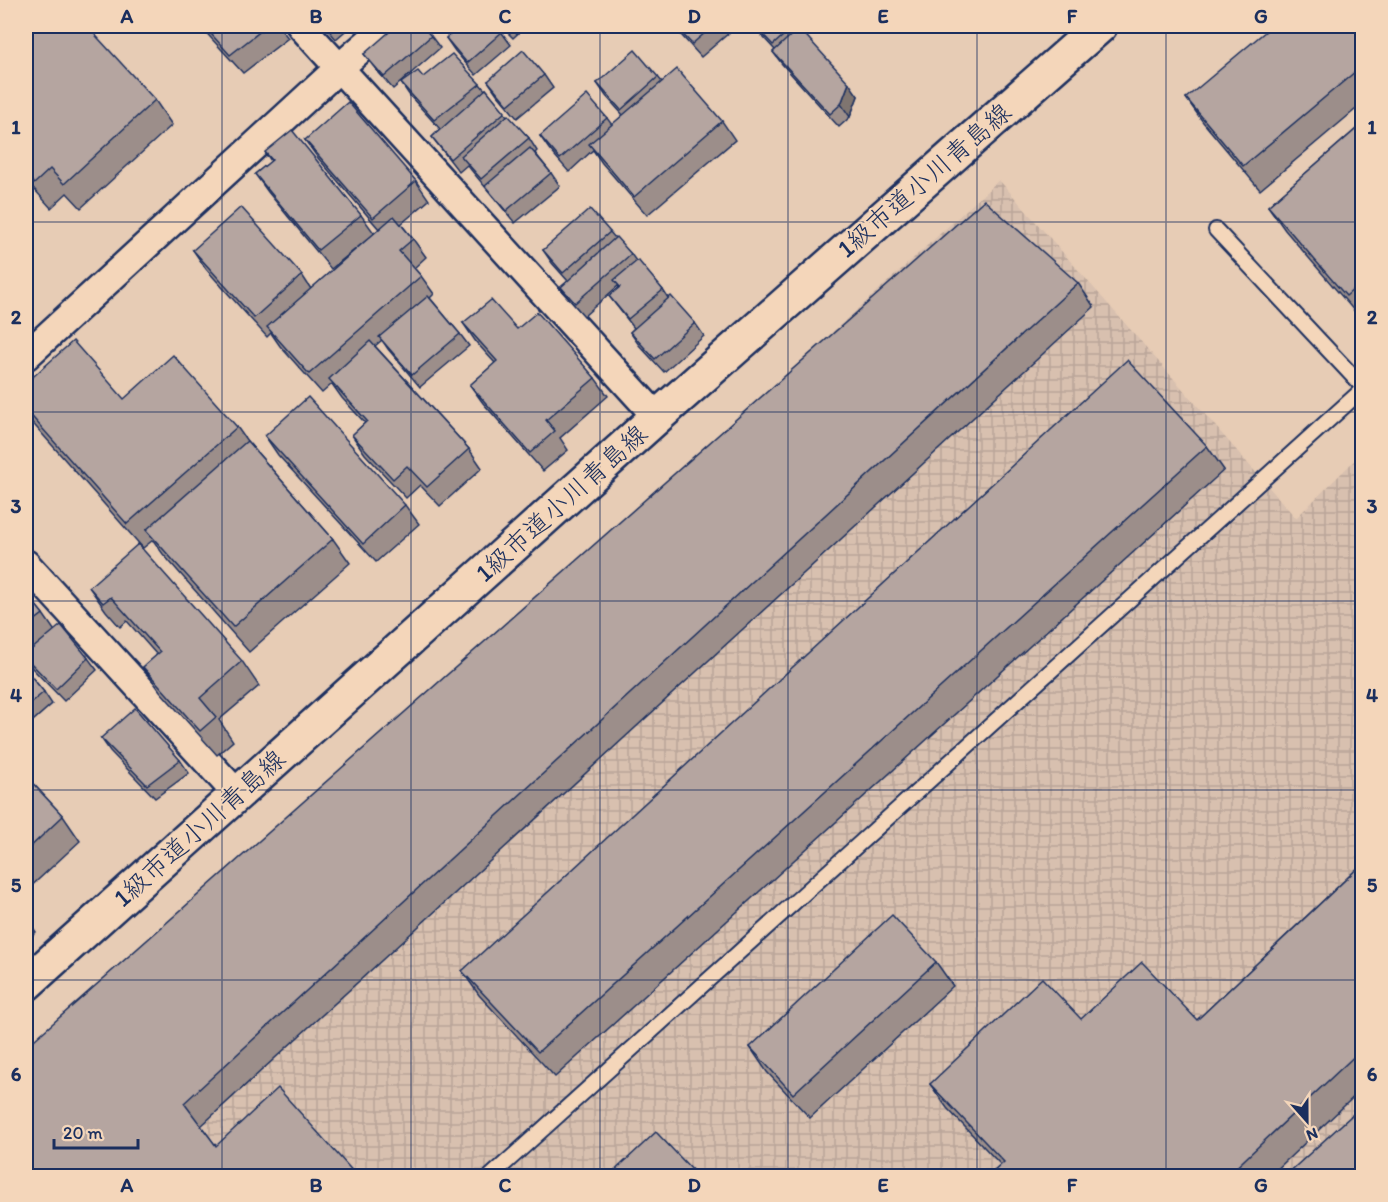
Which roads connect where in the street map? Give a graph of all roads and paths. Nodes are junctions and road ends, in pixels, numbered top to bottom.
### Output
1 (301, 26) edge
2 (387, 26) edge
3 (1100, 26) edge
4 (339, 68) junction
5 (1216, 230) dead end
6 (26, 356) edge
7 (1362, 388) edge
8 (657, 417) junction
9 (26, 564) edge
10 (237, 794) junction
11 (26, 984) edge
12 (491, 1176) edge

1 - 4 street
2 - 4 street
3 - 8 street, 1級市道小川青島線
4 - 6 street
4 - 8 street
5 - 7 lane
7 - 12 lane
8 - 10 street, 1級市道小川青島線
9 - 10 street
10 - 11 street, 1級市道小川青島線

